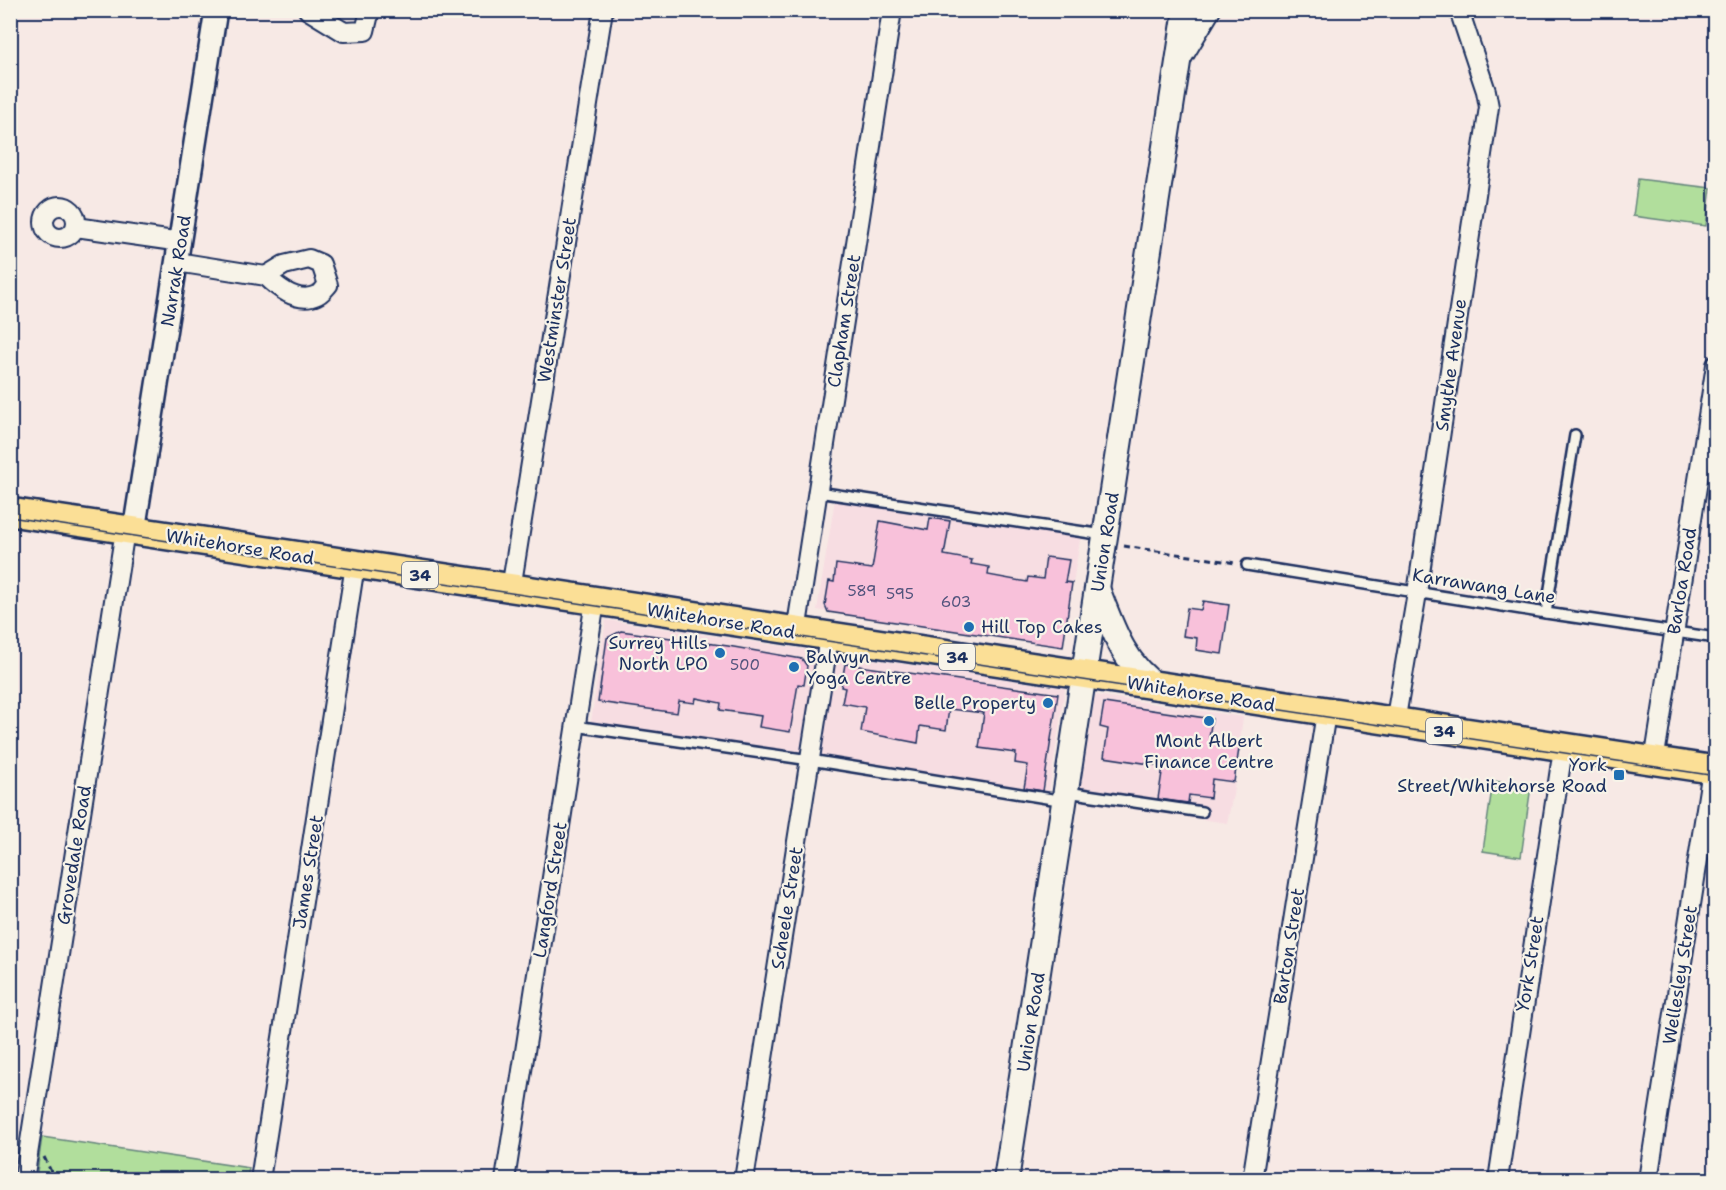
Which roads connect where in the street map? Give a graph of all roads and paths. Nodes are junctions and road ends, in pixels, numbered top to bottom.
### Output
1 (216, 10) edge
2 (308, 10) edge
3 (369, 10) edge
4 (603, 10) edge
5 (892, 10) edge
6 (1186, 10) edge
7 (1211, 10) edge
8 (1459, 10) edge
9 (1177, 66) junction
10 (76, 227) dead end
11 (179, 252) junction
12 (266, 276) dead end
13 (1716, 365) edge
14 (1575, 435) dead end
15 (818, 492) junction
16 (10, 512) edge
17 (129, 530) junction
18 (1106, 540) junction
19 (355, 565) junction
20 (1247, 565) joint
21 (511, 589) junction
22 (1098, 591) junction
23 (1417, 592) junction
24 (595, 601) junction
25 (1546, 613) junction
26 (796, 632) junction
27 (1675, 632) junction
28 (830, 637) junction
29 (1716, 638) edge
30 (1085, 676) junction
31 (1158, 687) junction
32 (1326, 712) junction
33 (1395, 723) junction
34 (575, 726) junction
35 (1563, 749) junction
36 (810, 760) junction
37 (1654, 762) junction
38 (1714, 770) edge
39 (1066, 797) junction
40 (1202, 812) dead end
41 (24, 1179) edge
42 (260, 1179) edge
43 (505, 1179) edge
44 (744, 1179) edge
45 (1006, 1179) edge
46 (1252, 1179) edge
47 (1498, 1179) edge
48 (1648, 1179) edge

1 - 11 street, Narrak Road
2 - 3 street
4 - 21 street, Westminster Street
5 - 15 street, Clapham Street
6 - 9 main road, Union Road
7 - 9 street
8 - 23 street, Smythe Avenue
9 - 18 main road, Union Road
10 - 11 street
11 - 12 street
11 - 17 street, Narrak Road
13 - 27 street, Barloa Road
14 - 25 lane
15 - 18 lane
15 - 26 street, Clapham Street
16 - 17 main road, Whitehorse Road / 34
17 - 19 main road, Whitehorse Road / 34
17 - 41 street, Grovedale Road
18 - 20 path
18 - 22 main road, Union Road
19 - 21 main road, Whitehorse Road / 34
19 - 42 street, James Street
20 - 23 lane, Karrawang Lane
21 - 24 main road, Whitehorse Road / 34
22 - 30 main road, Union Road
22 - 31 main road
23 - 25 lane, Karrawang Lane
23 - 33 street, Smythe Avenue
24 - 26 main road, Whitehorse Road / 34
24 - 34 street, Langford Street
25 - 27 lane, Karrawang Lane
26 - 28 main road, Whitehorse Road / 34
27 - 29 lane, Karrawang Lane
27 - 37 street, Barloa Road
28 - 30 main road, Whitehorse Road / 34
28 - 36 street, Scheele Street
30 - 31 main road, Whitehorse Road / 34
30 - 39 main road, Union Road
31 - 32 main road, Whitehorse Road / 34
32 - 33 main road, Whitehorse Road / 34
32 - 46 street, Barton Street
33 - 35 main road, Whitehorse Road / 34
34 - 36 lane
34 - 43 street, Langford Street
35 - 37 main road, Whitehorse Road / 34
35 - 47 street, York Street
36 - 39 lane
36 - 44 street, Scheele Street
37 - 38 main road, Whitehorse Road / 34
38 - 48 street, Wellesley Street
39 - 40 lane
39 - 45 main road, Union Road

